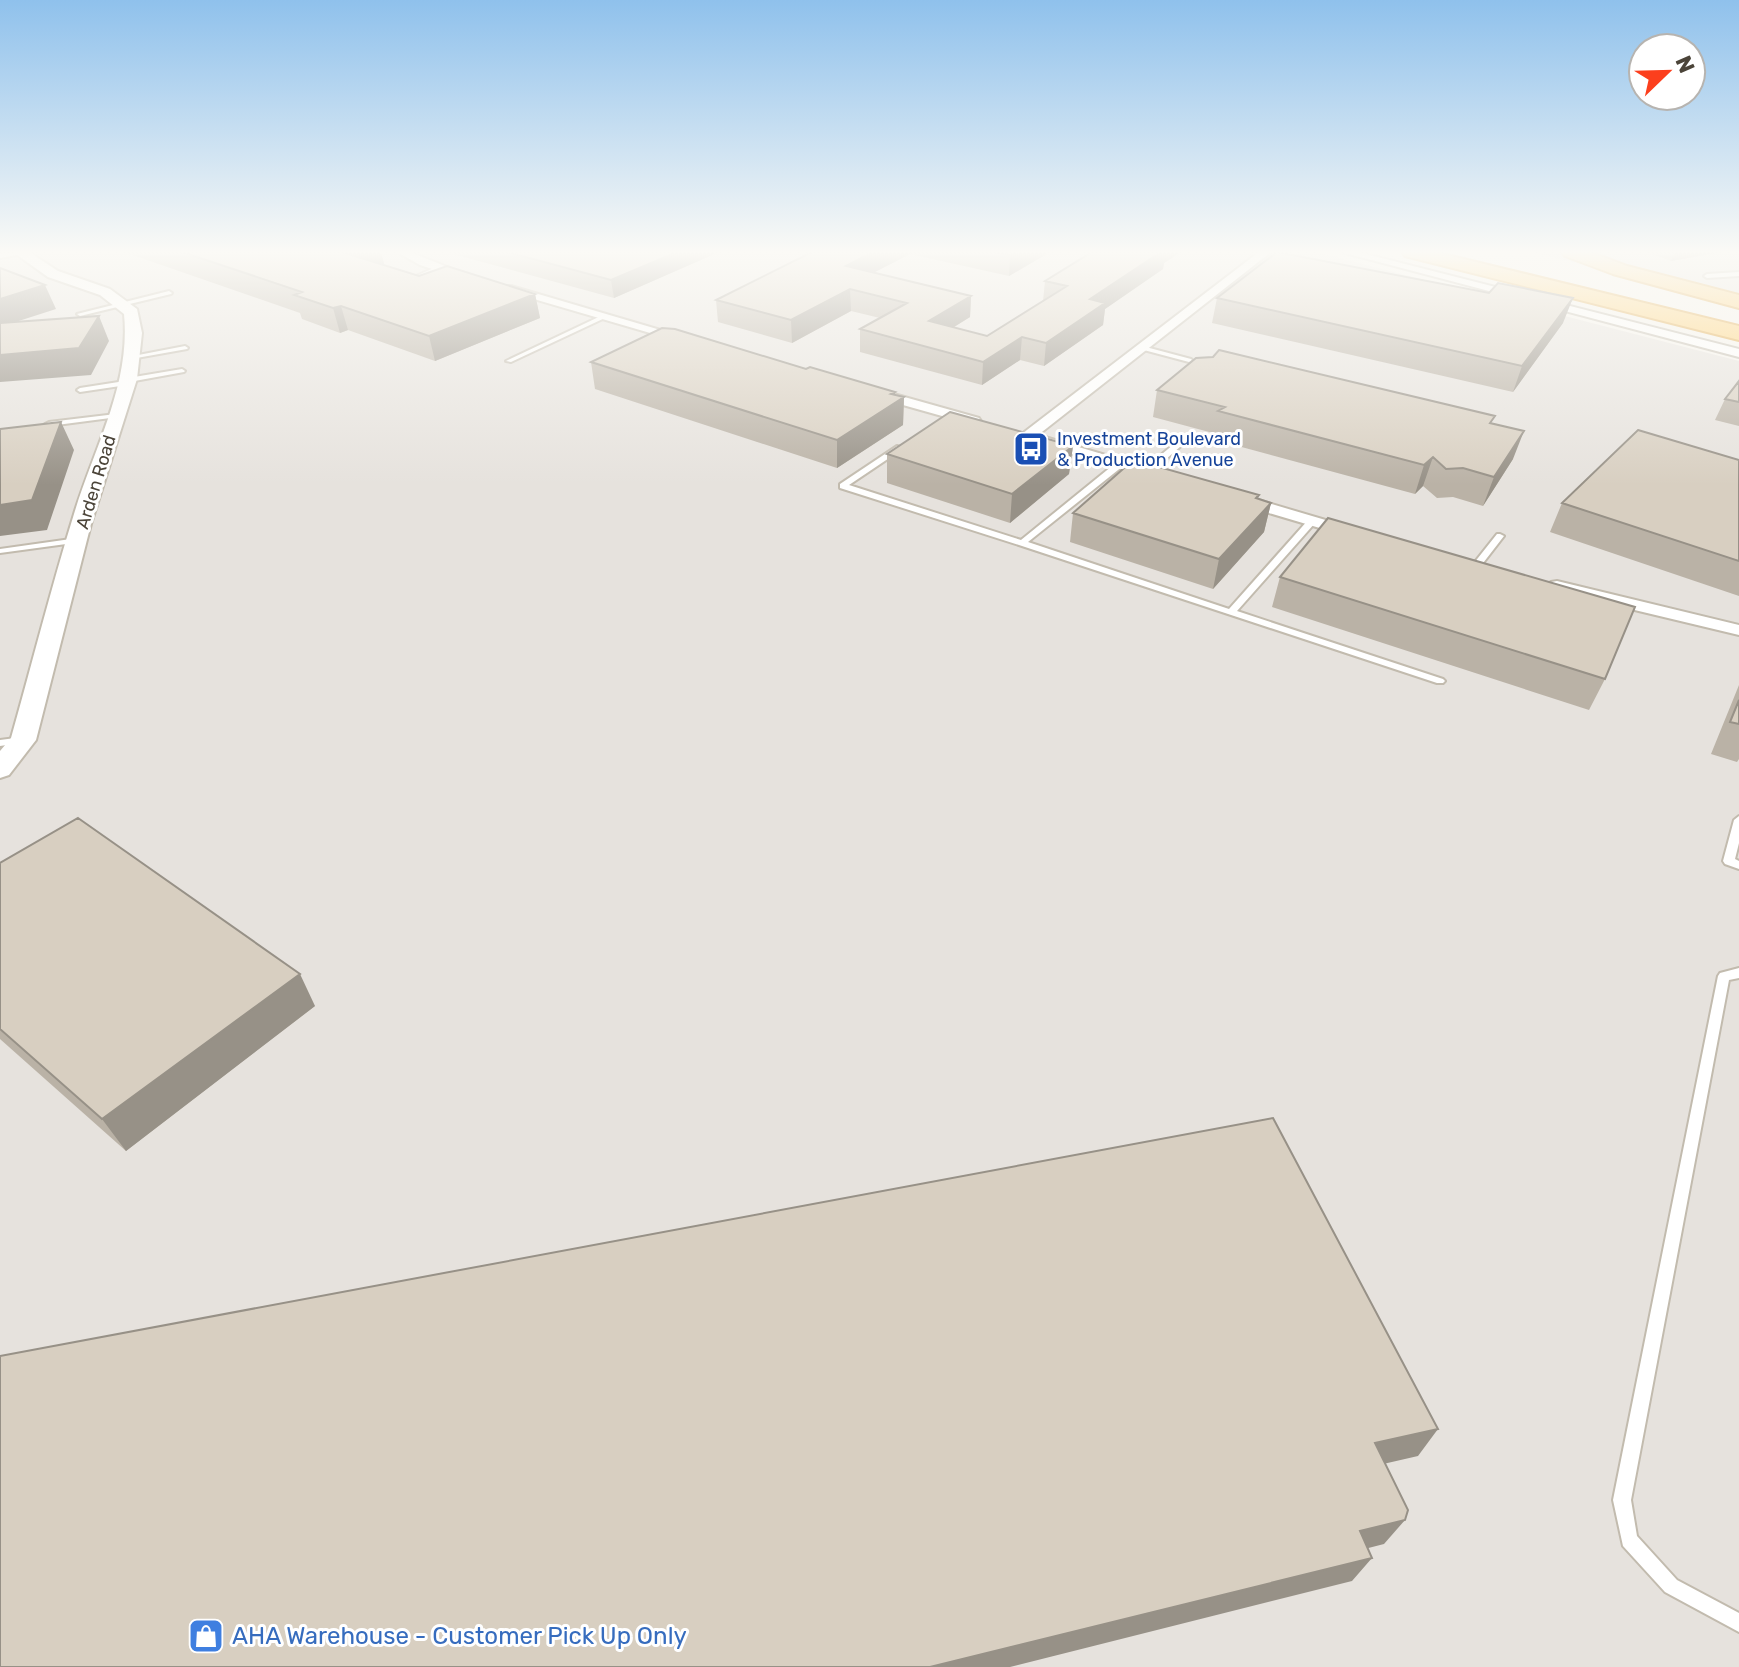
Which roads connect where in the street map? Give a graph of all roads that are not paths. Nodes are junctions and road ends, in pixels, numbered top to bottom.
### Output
1 (136, 330) edge
2 (576, 330) edge
3 (654, 330) edge
4 (1166, 330) edge
5 (1649, 330) edge
6 (705, 344) edge
7 (185, 348) dead end
8 (1142, 348) junction
9 (1739, 353) edge
10 (131, 357) junction
11 (1189, 360) edge
12 (509, 361) dead end
13 (182, 371) dead end
14 (128, 381) junction
15 (858, 388) edge
16 (80, 390) dead end
17 (116, 416) junction
18 (42, 424) edge
19 (987, 424) edge
20 (914, 438) edge
21 (1177, 446) dead end
22 (1120, 464) junction
23 (1146, 472) junction
24 (1175, 481) edge
25 (1220, 494) edge
26 (1312, 521) junction
27 (1500, 536) dead end
28 (1371, 538) edge
29 (78, 540) junction
30 (1022, 543) junction
31 (0, 551) edge
32 (1477, 565) edge
33 (1538, 581) edge
34 (1231, 612) junction
35 (1739, 630) edge
36 (1440, 681) dead end
37 (23, 740) junction
38 (0, 743) edge
39 (0, 769) edge
40 (1739, 820) edge
41 (1739, 865) edge
42 (1739, 973) edge
43 (1739, 1623) edge

1 - 10 street, Arden Road
2 - 12 lane
3 - 6 street
4 - 8 street
5 - 9 street
7 - 10 lane
8 - 11 lane
8 - 22 street
10 - 14 street, Arden Road
13 - 14 lane
14 - 16 lane
14 - 17 street, Arden Road
15 - 19 street
17 - 18 lane
17 - 29 street, Arden Road
20 - 30 lane
21 - 23 lane
22 - 23 street
22 - 30 lane
23 - 24 street
25 - 26 street
26 - 28 street
26 - 34 lane
27 - 32 lane
29 - 31 lane
29 - 37 street, Arden Road
30 - 34 lane
33 - 35 street
34 - 36 lane
37 - 38 lane
37 - 39 street, Arden Road
40 - 41 lane
42 - 43 lane

